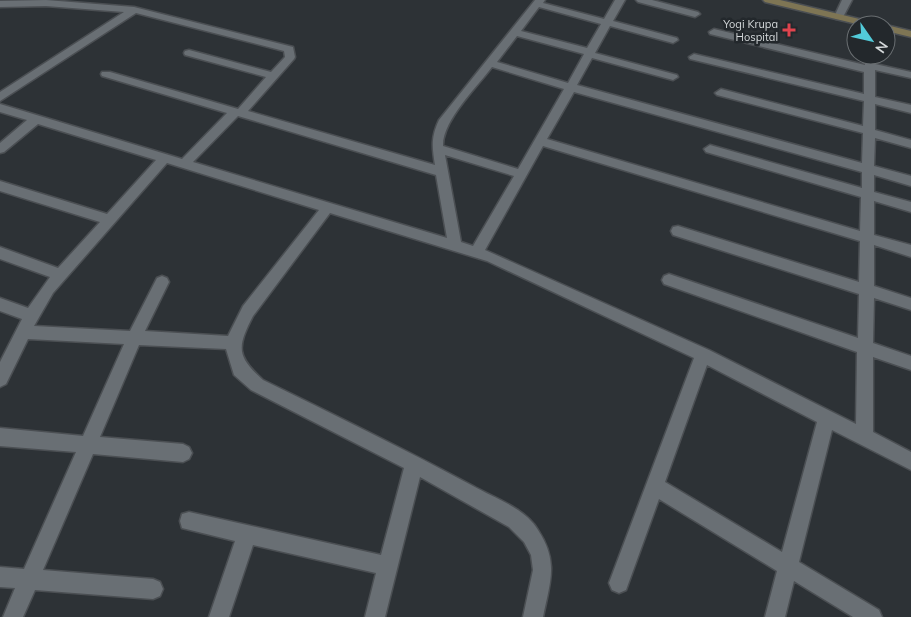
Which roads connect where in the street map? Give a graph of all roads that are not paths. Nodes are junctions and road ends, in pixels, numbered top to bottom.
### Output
1 (620, 0) edge
2 (641, 0) edge
3 (768, 0) edge
4 (847, 0) edge
5 (539, 2) edge
6 (0, 4) edge
7 (134, 10) junction
8 (695, 14) dead end
9 (839, 17) junction
10 (846, 19) edge
11 (607, 23) junction
12 (896, 30) edge
13 (515, 32) junction
14 (714, 32) dead end
15 (911, 34) edge
16 (673, 40) dead end
17 (189, 53) dead end
18 (590, 53) junction
19 (694, 57) dead end
20 (846, 59) edge
21 (490, 63) junction
22 (870, 65) edge
23 (874, 65) edge
24 (106, 74) dead end
25 (911, 75) edge
26 (273, 76) junction
27 (673, 77) dead end
28 (570, 87) junction
29 (721, 93) dead end
30 (0, 97) edge
31 (869, 98) junction
32 (0, 108) edge
33 (911, 109) edge
34 (237, 113) junction
35 (36, 119) junction
36 (869, 132) junction
37 (540, 141) junction
38 (911, 144) edge
39 (438, 149) junction
40 (710, 149) dead end
41 (0, 150) edge
42 (165, 158) junction
43 (184, 164) junction
44 (868, 170) junction
45 (442, 172) junction
46 (521, 174) junction
47 (911, 181) edge
48 (0, 186) edge
49 (868, 194) junction
50 (911, 206) edge
51 (328, 207) junction
52 (109, 220) junction
53 (678, 231) dead end
54 (867, 238) junction
55 (455, 246) junction
56 (911, 251) edge
57 (477, 252) junction
58 (0, 253) edge
59 (60, 274) junction
60 (669, 280) dead end
61 (162, 282) dead end
62 (866, 289) junction
63 (0, 304) edge
64 (911, 304) edge
65 (31, 316) junction
66 (23, 332) junction
67 (134, 338) junction
68 (235, 343) junction
69 (865, 348) junction
70 (703, 355) junction
71 (911, 363) edge
72 (0, 379) edge
73 (827, 418) junction
74 (0, 437) edge
75 (864, 437) junction
76 (89, 445) junction
77 (183, 453) dead end
78 (911, 461) edge
79 (414, 464) junction
80 (655, 486) junction
81 (189, 521) dead end
82 (248, 534) junction
83 (388, 566) junction
84 (788, 566) junction
85 (0, 577) edge
86 (30, 579) junction
87 (619, 583) dead end
88 (152, 589) dead end
89 (13, 617) edge
90 (219, 617) edge
91 (376, 617) edge
92 (532, 617) edge
93 (775, 617) edge
94 (872, 617) edge

1 - 11 street
2 - 8 street
3 - 9 main road
4 - 9 street
5 - 11 street
5 - 13 street
6 - 7 street
7 - 26 street
7 - 30 street
9 - 10 main road
11 - 16 street
11 - 18 street
12 - 15 main road
13 - 18 street
13 - 21 street
14 - 20 street
17 - 26 street
18 - 27 street
18 - 28 street
19 - 31 street
21 - 28 street
21 - 39 street
22 - 31 street
23 - 25 street
24 - 34 street
26 - 34 street
28 - 37 street
28 - 44 street
29 - 36 street
31 - 33 street
31 - 36 street
32 - 35 street
34 - 43 street
34 - 45 street
35 - 41 street
35 - 42 street
36 - 38 street
36 - 44 street
37 - 46 street
37 - 54 street
39 - 45 street
39 - 46 street
40 - 49 street
42 - 43 street
42 - 52 street
43 - 51 street
44 - 47 street
44 - 49 street
45 - 55 street
46 - 57 street
48 - 52 street
49 - 50 street
49 - 54 street
51 - 55 street
51 - 68 street
52 - 59 street
53 - 62 street
54 - 56 street
54 - 62 street
55 - 57 street
57 - 70 street
58 - 59 street
59 - 65 street
60 - 69 street
61 - 67 street
62 - 64 street
62 - 69 street
63 - 65 street
65 - 66 street
66 - 67 street
66 - 72 street
67 - 68 street
67 - 76 street
68 - 79 street
69 - 71 street
69 - 75 street
70 - 73 street
70 - 80 street
73 - 75 street
73 - 84 street
74 - 76 street
75 - 78 street
76 - 77 street
76 - 86 street
79 - 83 street
79 - 92 street
80 - 84 street
80 - 87 street
81 - 82 street
82 - 83 street
82 - 90 street
83 - 91 street
84 - 93 street
84 - 94 street
85 - 86 street
86 - 88 street
86 - 89 street

